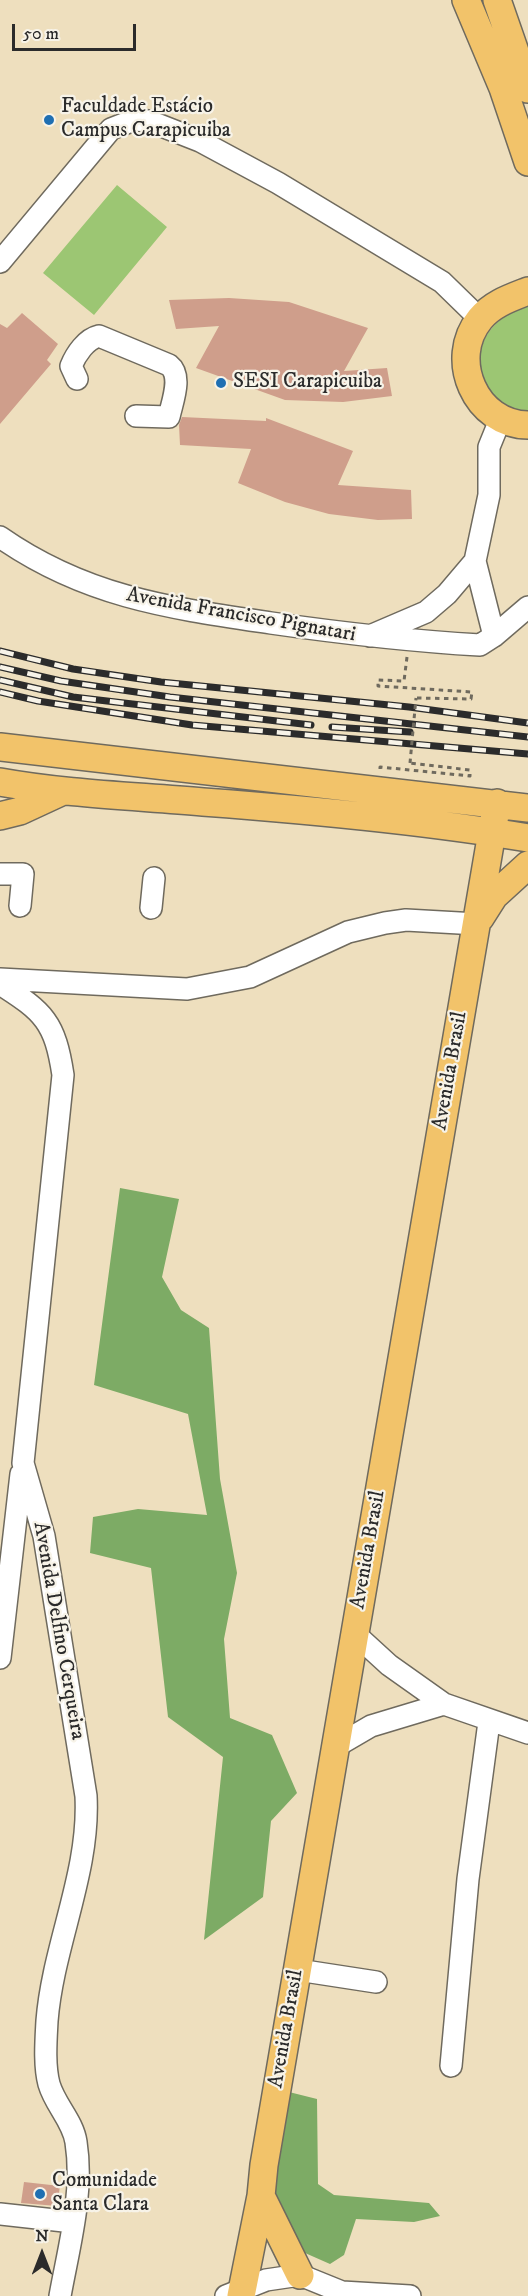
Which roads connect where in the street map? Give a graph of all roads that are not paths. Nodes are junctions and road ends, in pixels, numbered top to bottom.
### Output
1 (466, 0) edge
2 (497, 0) edge
3 (528, 89) edge
4 (528, 162) edge
5 (0, 262) edge
6 (528, 291) edge
7 (480, 319) junction
8 (77, 380) dead end
9 (136, 416) dead end
10 (500, 420) junction
11 (528, 425) edge
12 (0, 537) edge
13 (475, 561) junction
14 (528, 607) edge
15 (494, 636) junction
16 (367, 637) junction
17 (0, 747) edge
18 (0, 782) edge
19 (61, 792) junction
20 (496, 803) junction
21 (528, 808) edge
22 (10, 814) edge
23 (0, 832) edge
24 (491, 832) junction
25 (528, 838) edge
26 (528, 866) edge
27 (0, 874) edge
28 (154, 878) dead end
29 (20, 906) dead end
30 (151, 908) dead end
31 (477, 924) junction
32 (0, 979) edge
33 (0, 984) edge
34 (23, 1463) junction
35 (354, 1633) junction
36 (0, 1658) edge
37 (444, 1704) junction
38 (489, 1722) junction
39 (528, 1733) edge
40 (335, 1747) junction
41 (298, 1970) junction
42 (376, 1982) dead end
43 (451, 2066) dead end
44 (261, 2196) junction
45 (0, 2214) edge
46 (73, 2223) junction
47 (300, 2275) junction
48 (236, 2293) edge
49 (343, 2294) edge
50 (60, 2296) edge
51 (410, 2296) edge

1 - 4 main road
2 - 3 main road
5 - 7 street
6 - 7 main road
7 - 10 main road
8 - 9 street
10 - 11 main road
10 - 13 street
12 - 16 street, Avenida Francisco Pignatari
13 - 15 street
13 - 16 street
14 - 15 street
15 - 16 street, Avenida Francisco Pignatari
17 - 20 main road
18 - 19 main road
19 - 22 main road
19 - 24 main road
20 - 21 main road
20 - 24 main road, Avenida Brasil
22 - 23 street
24 - 25 main road
24 - 31 main road, Avenida Brasil
26 - 31 main road
27 - 29 street
28 - 30 street
31 - 32 street
31 - 35 main road, Avenida Brasil
33 - 34 street, Avenida Delfino Cerqueira
34 - 36 street
34 - 46 street, Avenida Delfino Cerqueira
35 - 37 street
35 - 40 main road, Avenida Brasil
37 - 38 street
37 - 40 street
38 - 39 street
38 - 43 street
40 - 41 main road, Avenida Brasil
41 - 42 street
41 - 44 main road, Avenida Brasil
44 - 47 main road
44 - 48 main road, Avenida Brasil
45 - 46 street
46 - 50 street, Avenida Delfino Cerqueira
47 - 48 street
47 - 49 street
49 - 51 street

